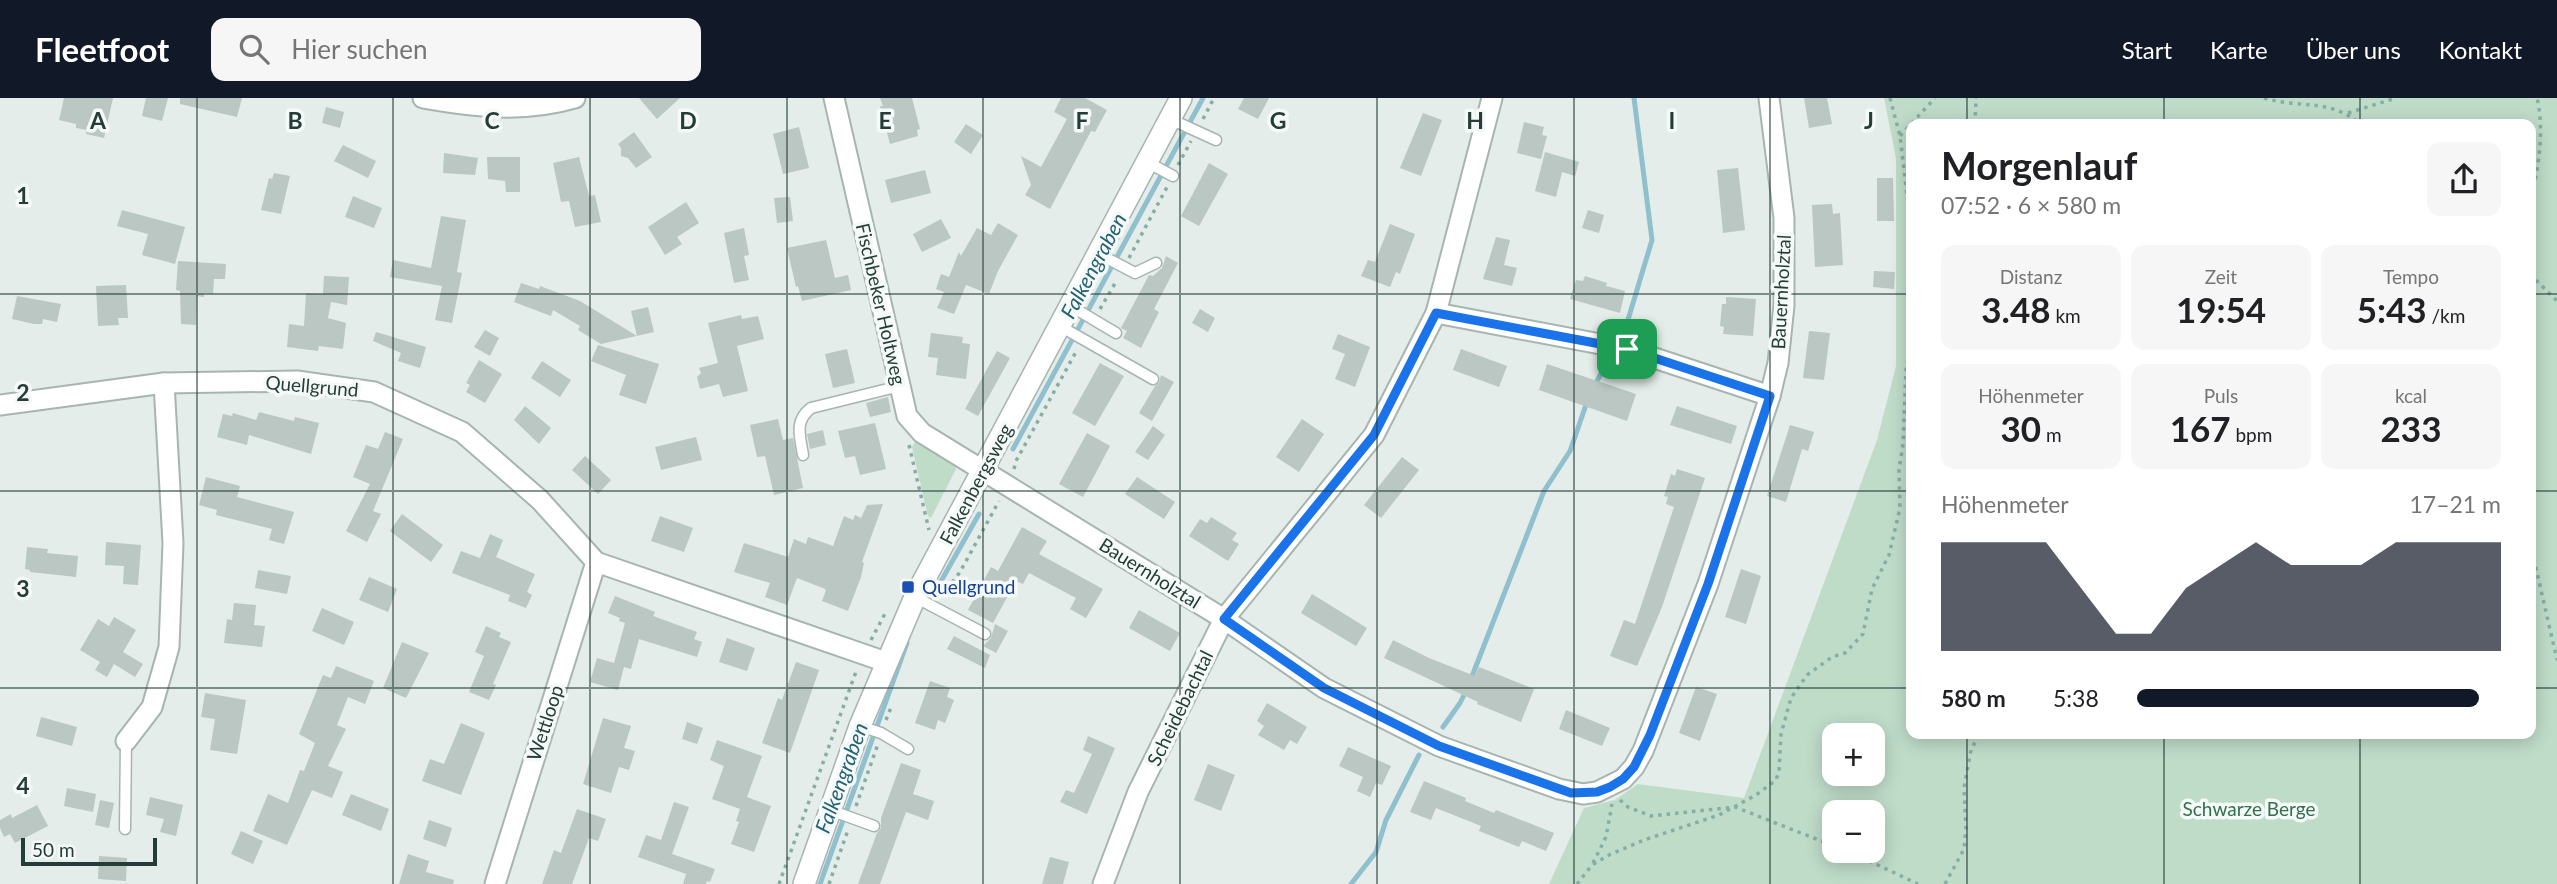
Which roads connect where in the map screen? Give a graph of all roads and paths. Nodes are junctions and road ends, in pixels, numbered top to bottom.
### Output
1 (423, 98) edge
2 (575, 98) edge
3 (834, 98) edge
4 (1181, 98) edge
5 (1492, 98) edge
6 (1769, 98) edge
7 (1890, 98) edge
8 (1935, 98) edge
9 (1976, 98) edge
10 (2264, 98) edge
11 (2396, 98) edge
12 (2537, 98) edge
13 (2348, 113) junction
14 (1916, 119) edge
15 (1975, 119) edge
16 (2355, 119) edge
17 (1182, 124) junction
18 (1906, 129) edge
19 (1900, 136) junction
20 (1216, 140) dead end
21 (2536, 172) edge
22 (1906, 186) edge
23 (1109, 260) junction
24 (1156, 263) dead end
25 (2536, 280) edge
26 (2557, 301) edge
27 (1081, 312) junction
28 (1436, 313) junction
29 (1070, 332) junction
30 (1116, 333) dead end
31 (1906, 370) edge
32 (1153, 379) dead end
33 (164, 383) junction
34 (900, 386) junction
35 (1770, 396) junction
36 (0, 405) edge
37 (906, 416) junction
38 (803, 455) dead end
39 (984, 471) junction
40 (940, 551) junction
41 (596, 562) junction
42 (2536, 568) edge
43 (915, 597) junction
44 (1224, 619) junction
45 (985, 634) dead end
46 (2557, 660) edge
47 (886, 662) junction
48 (869, 729) junction
49 (1977, 739) edge
50 (126, 741) joint
51 (908, 749) dead end
52 (1735, 807) junction
53 (839, 813) junction
54 (874, 826) dead end
55 (125, 829) dead end
56 (1822, 841) edge
57 (1874, 863) edge
58 (1592, 865) junction
59 (495, 884) edge
60 (804, 884) edge
61 (1103, 884) edge
62 (1577, 884) edge
63 (1918, 884) edge
64 (1945, 884) edge

1 - 2 street
3 - 34 street, Fischbeker Holtweg
4 - 17 street, Falkenbergsweg
5 - 28 street, Scheidebachtal
6 - 35 street, Bauernholztal
7 - 19 path
8 - 14 path
9 - 15 path
10 - 13 path
11 - 13 path
12 - 21 path
13 - 16 path
17 - 20 lane
17 - 23 street, Falkenbergsweg
18 - 19 path
19 - 22 path
23 - 24 lane
23 - 27 street, Falkenbergsweg
25 - 26 path
27 - 29 street, Falkenbergsweg
27 - 30 lane
28 - 35 street
28 - 44 street, Scheidebachtal
29 - 32 lane
29 - 39 street, Falkenbergsweg
31 - 52 path
33 - 36 street, Quellgrund
33 - 41 street, Quellgrund
33 - 50 street
34 - 37 street, Fischbeker Holtweg
34 - 38 lane
35 - 44 street, Bauernholztal
37 - 39 street
37 - 40 path
39 - 40 street, Falkenbergsweg
39 - 44 street, Bauernholztal
40 - 43 street, Falkenbergsweg
41 - 47 street, Quellgrund
41 - 59 street, Wettloop
42 - 46 path
43 - 45 lane
43 - 47 street, Falkenbergsweg
44 - 61 street, Scheidebachtal
47 - 48 street, Falkenbergsweg
48 - 51 lane
48 - 53 street, Falkenbergsweg
49 - 64 path
50 - 55 lane
52 - 56 path
52 - 58 path
52 - 58 path
53 - 54 lane
53 - 60 street, Falkenbergsweg
57 - 63 path
58 - 62 path

